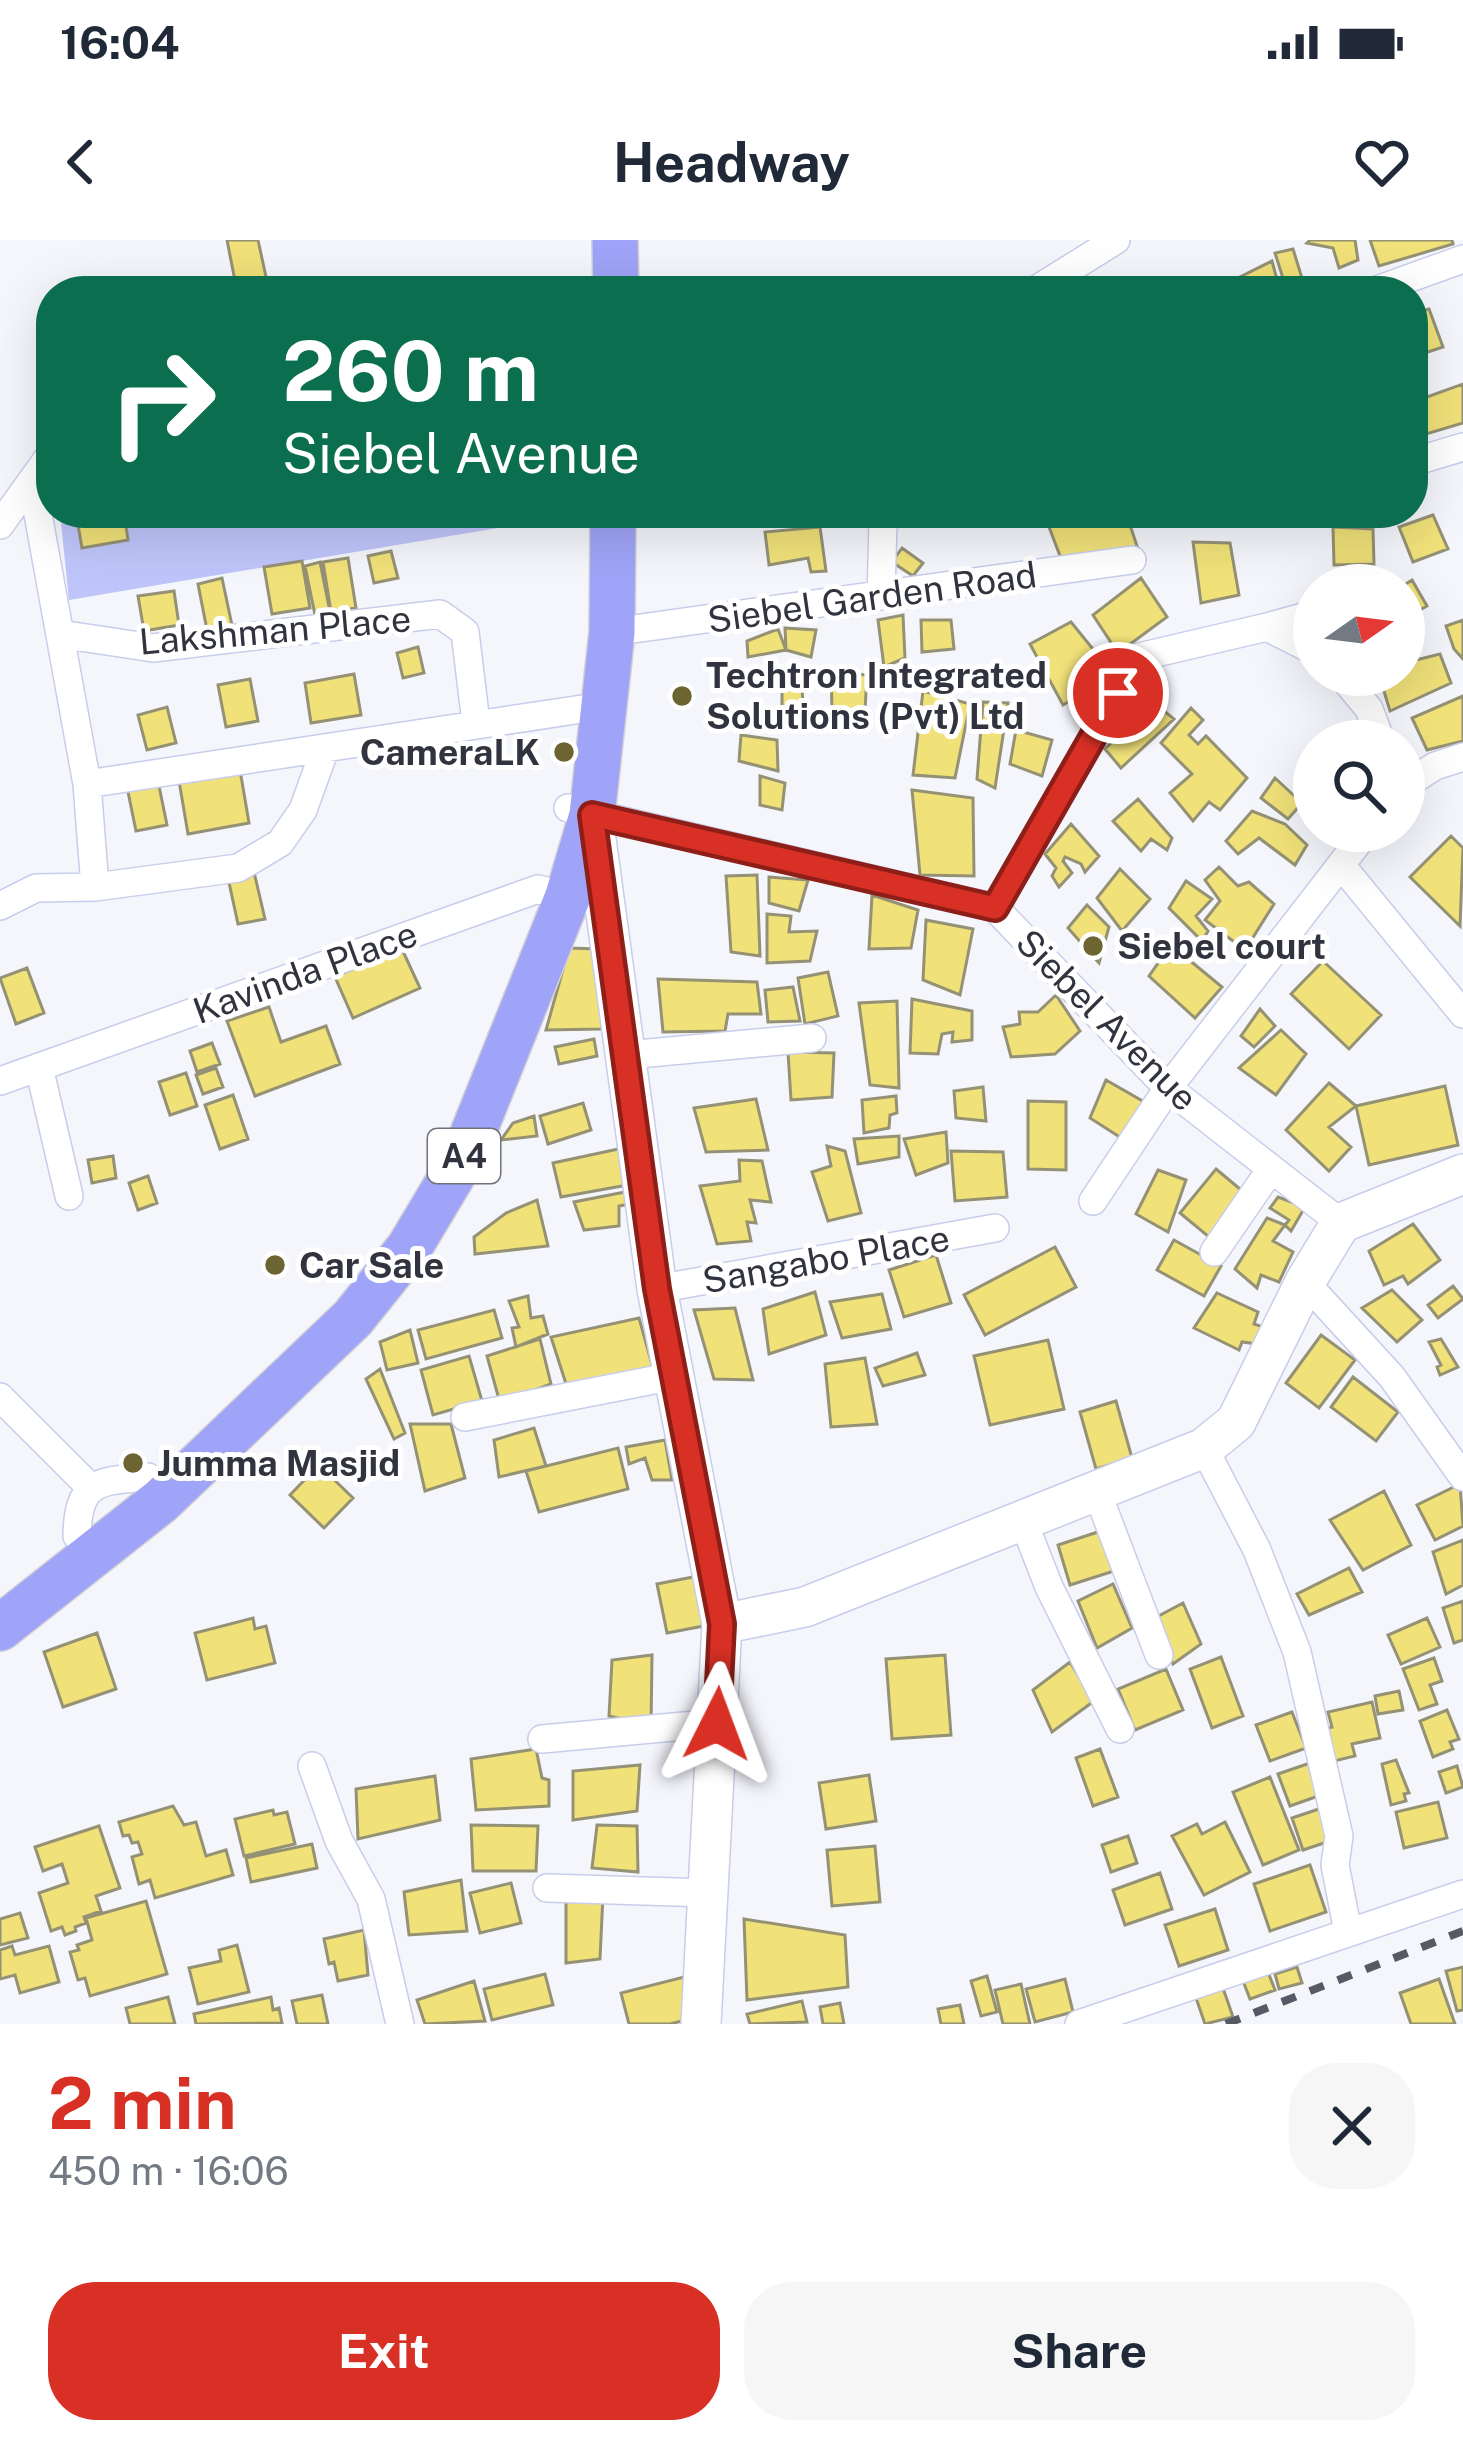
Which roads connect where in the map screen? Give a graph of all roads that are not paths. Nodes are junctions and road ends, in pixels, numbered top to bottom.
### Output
1 (591, 240) edge
2 (615, 240) edge
3 (1115, 240) edge
4 (1463, 259) edge
5 (606, 276) edge
6 (613, 276) edge
7 (1058, 276) edge
8 (1416, 276) edge
9 (1463, 447) edge
10 (1428, 457) edge
11 (36, 475) edge
12 (32, 481) junction
13 (36, 503) edge
14 (0, 525) edge
15 (41, 528) edge
16 (586, 528) edge
17 (613, 528) edge
18 (884, 528) edge
19 (1132, 560) dead end
20 (881, 596) junction
21 (1293, 620) edge
22 (1267, 627) junction
23 (612, 632) junction
24 (60, 634) junction
25 (1293, 640) edge
26 (582, 709) junction
27 (476, 723) junction
28 (325, 748) junction
29 (1463, 757) edge
30 (1425, 773) edge
31 (87, 784) junction
32 (580, 812) junction
33 (1351, 852) edge
34 (1341, 866) junction
35 (95, 887) junction
36 (553, 892) junction
37 (0, 906) edge
38 (995, 908) junction
39 (606, 922) junction
40 (1463, 1014) edge
41 (812, 1038) dead end
42 (627, 1055) junction
43 (39, 1067) junction
44 (0, 1081) edge
45 (1168, 1088) junction
46 (1270, 1168) junction
47 (1463, 1174) edge
48 (69, 1196) dead end
49 (1093, 1201) dead end
50 (1341, 1223) junction
51 (995, 1228) dead end
52 (1214, 1252) dead end
53 (1305, 1282) junction
54 (657, 1289) junction
55 (674, 1376) junction
56 (0, 1396) edge
57 (465, 1417) dead end
58 (1204, 1448) junction
59 (148, 1477) junction
60 (1463, 1477) edge
61 (92, 1489) junction
62 (1097, 1492) junction
63 (1024, 1522) junction
64 (77, 1536) junction
65 (0, 1599) edge
66 (722, 1624) junction
67 (0, 1628) edge
68 (1160, 1654) dead end
69 (717, 1724) junction
70 (1120, 1729) dead end
71 (542, 1738) dead end
72 (312, 1766) dead end
73 (547, 1888) dead end
74 (709, 1893) junction
75 (1463, 1894) edge
76 (1348, 1932) junction
77 (400, 2024) edge
78 (701, 2024) edge
79 (1079, 2024) edge

1 - 5 highway
2 - 6 highway
3 - 7 street
4 - 8 street
9 - 10 street
11 - 12 street
12 - 13 street
12 - 14 street
15 - 24 street
16 - 26 highway, A4
17 - 23 highway, A4
18 - 20 street
19 - 20 street, Siebel Garden Road
20 - 23 street, Siebel Garden Road
21 - 22 street
22 - 25 street
22 - 38 street
23 - 32 highway, A4
24 - 27 street, Lakshman Place
24 - 31 street
26 - 27 street
26 - 32 highway, A4
27 - 28 street
28 - 31 street
28 - 35 street
29 - 30 street
31 - 35 street
32 - 36 highway, A4
32 - 38 street, Siebel Avenue
32 - 39 main road
33 - 34 street
34 - 40 street
34 - 45 street
35 - 37 street
36 - 39 street
36 - 43 street, Kavinda Place
36 - 59 highway, A4
36 - 67 highway, A4
38 - 45 street, Siebel Avenue
39 - 42 main road
41 - 42 street
42 - 54 main road
43 - 44 street, Kavinda Place
43 - 48 street
45 - 46 street, Siebel Avenue
45 - 49 street
46 - 50 street, Siebel Avenue
46 - 52 street
47 - 50 main road
50 - 53 main road
51 - 54 street, Sangabo Place
53 - 58 main road
53 - 60 street
54 - 55 main road
55 - 57 street
55 - 66 main road
56 - 61 street
58 - 62 main road
58 - 76 street
59 - 61 street
59 - 64 highway, A4
61 - 64 street
62 - 63 main road
62 - 68 street
63 - 66 main road
63 - 70 street
64 - 65 highway, A4
66 - 69 main road
69 - 71 street
69 - 74 main road
72 - 77 street
73 - 74 street
74 - 78 main road
75 - 76 street
76 - 79 street

